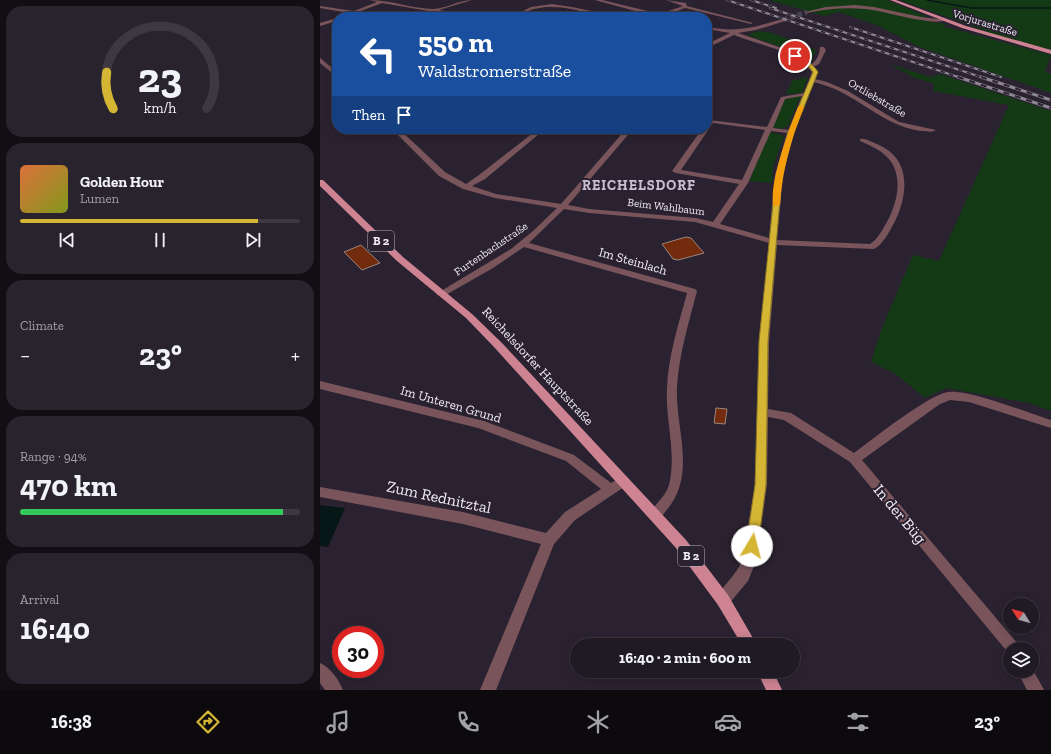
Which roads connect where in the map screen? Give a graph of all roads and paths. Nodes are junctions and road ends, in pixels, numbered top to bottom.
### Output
1 (372, 0) edge
2 (398, 0) edge
3 (470, 0) edge
4 (598, 0) edge
5 (668, 0) edge
6 (892, 0) edge
7 (381, 2) junction
8 (388, 2) junction
9 (321, 7) edge
10 (685, 7) junction
11 (434, 11) junction
12 (354, 12) joint
13 (442, 12) edge
14 (520, 12) edge
15 (590, 12) edge
16 (642, 12) edge
17 (669, 12) edge
18 (705, 12) edge
19 (807, 12) tunnel mouth
20 (712, 14) edge
21 (783, 20) tunnel mouth
22 (944, 20) junction
23 (332, 21) edge
24 (750, 23) dead end
25 (320, 25) edge
26 (712, 29) edge
27 (734, 33) junction
28 (712, 44) edge
29 (822, 48) dead end
30 (1051, 52) edge
31 (320, 60) edge
32 (811, 66) junction
33 (332, 71) edge
34 (812, 80) junction
35 (806, 94) junction
36 (712, 121) edge
37 (768, 129) junction
38 (933, 130) dead end
39 (791, 132) junction
40 (400, 134) edge
41 (536, 134) edge
42 (626, 134) edge
43 (702, 134) edge
44 (862, 140) dead end
45 (320, 182) edge
46 (744, 183) junction
47 (466, 187) junction
48 (562, 207) junction
49 (715, 225) junction
50 (773, 242) junction
51 (522, 244) junction
52 (441, 294) junction
53 (320, 385) edge
54 (763, 412) junction
55 (1051, 424) edge
56 (854, 459) junction
57 (623, 480) junction
58 (610, 489) junction
59 (320, 492) edge
60 (655, 515) junction
61 (549, 540) junction
62 (723, 600) junction
63 (746, 638) edge
64 (1007, 642) edge
65 (320, 671) edge
66 (768, 678) edge
67 (1029, 678) edge
68 (335, 690) edge
69 (488, 690) edge
70 (774, 690) edge
71 (1036, 690) edge

1 - 7 street
2 - 8 street
3 - 11 street
4 - 16 street
5 - 10 street
6 - 22 main road, Vorjurastraße
7 - 8 street
7 - 12 street
8 - 11 street
9 - 12 street
10 - 17 street
10 - 18 street
11 - 13 street
14 - 15 street
19 - 22 street
20 - 24 street
21 - 27 street
22 - 30 main road, Vorjurastraße
23 - 25 street
26 - 27 street
27 - 28 street
27 - 32 street
29 - 32 street
31 - 33 street
32 - 34 street
34 - 35 street
34 - 38 street, Ortliebstraße
35 - 37 street
35 - 39 street
36 - 37 street
37 - 39 street
37 - 46 street
39 - 50 street
40 - 47 street, Beim Wahlbaum
41 - 47 street
42 - 48 street, Furtenbachstraße
43 - 46 street
44 - 50 street, Beim Wahlbaum
45 - 52 main road, Reichelsdorfer Hauptstraße / B 2
46 - 49 street
47 - 48 street, Beim Wahlbaum
48 - 49 street, Beim Wahlbaum
48 - 51 street, Furtenbachstraße
49 - 50 street, Beim Wahlbaum
50 - 54 street
51 - 52 street, Furtenbachstraße
51 - 60 street, Im Steinlach
52 - 57 main road, Reichelsdorfer Hauptstraße / B 2
53 - 58 street, Im Unteren Grund
54 - 56 street, In der Büg
54 - 62 street
55 - 56 street
56 - 64 street, In der Büg
57 - 58 street
57 - 60 main road, Reichelsdorfer Hauptstraße / B 2
58 - 61 street
59 - 61 street, Zum Rednitztal
60 - 62 main road, Reichelsdorfer Hauptstraße / B 2
61 - 69 street
62 - 63 main road, Reichelsdorfer Hauptstraße / B 2
65 - 68 street
66 - 70 main road
67 - 71 street

